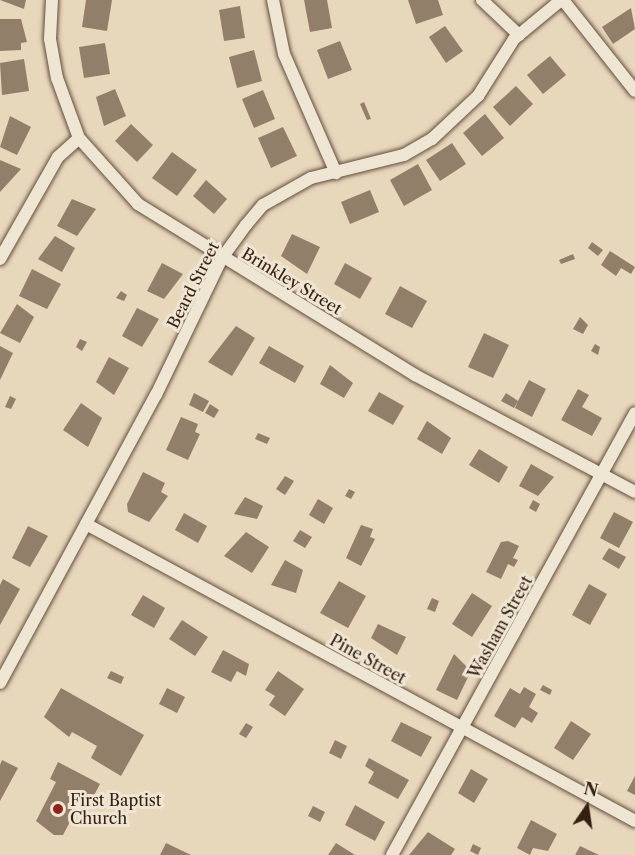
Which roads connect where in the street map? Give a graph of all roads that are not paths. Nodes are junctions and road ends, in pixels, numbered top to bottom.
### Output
1 (52, 0) edge
2 (273, 0) edge
3 (482, 0) edge
4 (562, 0) edge
5 (519, 35) junction
6 (635, 91) edge
7 (79, 138) junction
8 (336, 172) junction
9 (1, 254) edge
10 (222, 258) junction
11 (635, 413) edge
12 (601, 475) junction
13 (635, 492) edge
14 (86, 524) junction
15 (0, 683) edge
16 (463, 729) junction
17 (635, 820) edge
18 (392, 855) edge

1 - 7 street, Brinkley Street
2 - 8 street
3 - 5 street
4 - 5 street, Beard Street
4 - 6 street
5 - 8 street, Beard Street
7 - 9 street
7 - 10 street, Brinkley Street
8 - 10 street, Beard Street
10 - 12 street, Brinkley Street
10 - 14 street, Beard Street
11 - 12 street, Washam Street
12 - 13 street, Brinkley Street
12 - 16 street, Washam Street
14 - 15 street, Beard Street
14 - 16 street, Pine Street
16 - 17 street, Pine Street
16 - 18 street, Washam Street

